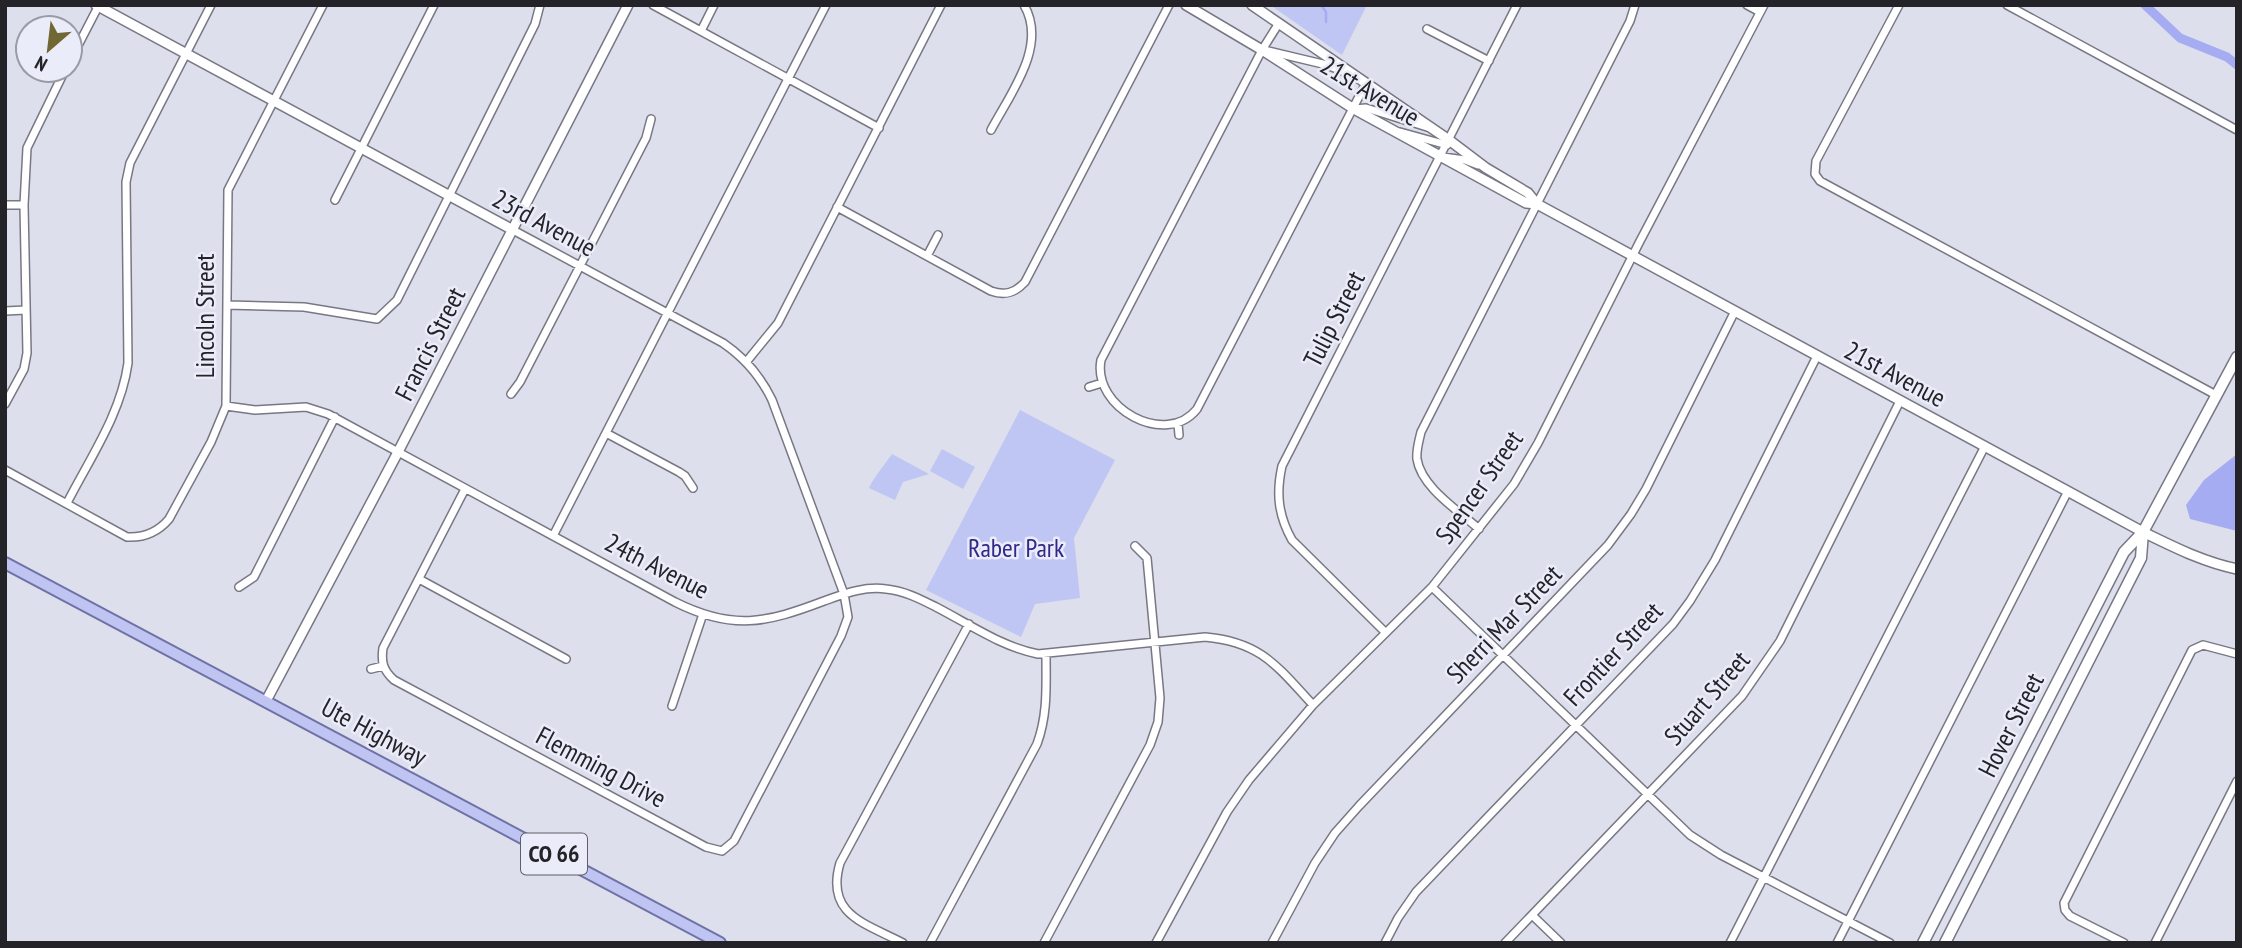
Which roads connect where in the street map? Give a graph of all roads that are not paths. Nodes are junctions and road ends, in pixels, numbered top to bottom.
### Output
1 (211, 5) edge
2 (323, 5) edge
3 (434, 5) edge
4 (540, 5) edge
5 (628, 5) edge
6 (653, 5) edge
7 (714, 5) edge
8 (826, 5) edge
9 (941, 5) edge
10 (1169, 5) edge
11 (1186, 5) edge
12 (1252, 5) edge
13 (1517, 5) edge
14 (1634, 5) edge
15 (1747, 5) edge
16 (1899, 5) edge
17 (2007, 5) edge
18 (98, 6) edge
19 (1026, 6) edge
20 (1762, 9) edge
21 (1279, 23) junction
22 (1427, 29) dead end
23 (701, 31) junction
24 (84, 34) edge
25 (1262, 50) junction
26 (186, 54) junction
27 (1489, 61) junction
28 (1357, 77) junction
29 (788, 79) junction
30 (1366, 83) junction
31 (58, 84) edge
32 (274, 101) junction
33 (1354, 108) junction
34 (651, 119) dead end
35 (878, 128) junction
36 (991, 130) dead end
37 (1434, 130) junction
38 (2237, 130) edge
39 (1396, 132) junction
40 (1448, 142) junction
41 (362, 149) junction
42 (1441, 157) junction
43 (1486, 168) junction
44 (450, 196) junction
45 (335, 200) dead end
46 (1537, 204) junction
47 (5, 205) edge
48 (23, 205) junction
49 (837, 207) junction
50 (513, 230) junction
51 (938, 235) dead end
52 (927, 256) junction
53 (1632, 256) junction
54 (580, 266) junction
55 (1013, 292) junction
56 (1015, 304) dead end
57 (227, 305) junction
58 (26, 310) junction
59 (5, 311) edge
60 (1735, 311) junction
61 (668, 314) junction
62 (1817, 355) junction
63 (2237, 357) edge
64 (747, 361) junction
65 (1101, 383) junction
66 (1089, 387) dead end
67 (511, 394) dead end
68 (2216, 396) junction
69 (1900, 401) junction
70 (5, 404) edge
71 (226, 406) junction
72 (335, 417) junction
73 (1178, 424) junction
74 (606, 433) junction
75 (1180, 435) dead end
76 (1985, 446) junction
77 (398, 452) junction
78 (5, 470) edge
79 (693, 488) dead end
80 (465, 489) junction
81 (2068, 491) junction
82 (67, 503) junction
83 (1479, 529) junction
84 (2143, 531) junction
85 (553, 536) junction
86 (1135, 546) dead end
87 (5, 563) edge
88 (2237, 569) edge
89 (419, 579) junction
90 (239, 587) dead end
91 (1432, 587) junction
92 (844, 594) junction
93 (703, 614) junction
94 (969, 624) junction
95 (1385, 632) junction
96 (1154, 642) junction
97 (1046, 654) junction
98 (2237, 654) edge
99 (1503, 655) junction
100 (566, 659) dead end
101 (383, 666) junction
102 (371, 669) dead end
103 (266, 701) junction
104 (1313, 705) junction
105 (672, 706) dead end
106 (1576, 725) junction
107 (2237, 781) edge
108 (1648, 795) junction
109 (722, 851) junction
110 (726, 860) dead end
111 (1764, 878) junction
112 (1532, 915) junction
113 (1849, 921) junction
114 (720, 943) edge
115 (903, 943) edge
116 (930, 943) edge
117 (1044, 943) edge
118 (1156, 943) edge
119 (1272, 943) edge
120 (1385, 943) edge
121 (1505, 943) edge
122 (1561, 943) edge
123 (1730, 943) edge
124 (1837, 943) edge
125 (1890, 943) edge
126 (1923, 943) edge
127 (1945, 943) edge
128 (2124, 943) edge
129 (2155, 943) edge

1 - 26 street
2 - 32 street, Lincoln Street
3 - 41 street
4 - 44 street
5 - 50 street, Francis Street
6 - 23 street
7 - 23 street
8 - 29 street
9 - 35 street
10 - 55 street
11 - 25 street, 21st Avenue
12 - 21 street, 21st Avenue
13 - 27 street, Tulip Street
14 - 46 street
15 - 20 street
16 - 68 street
17 - 38 street
18 - 24 street
18 - 26 street, 23rd Avenue
19 - 36 street
20 - 53 street, Spencer Street
21 - 25 street
21 - 28 street, 21st Avenue
22 - 27 street
23 - 29 street
25 - 28 street
25 - 33 street, 21st Avenue
25 - 65 street
26 - 32 street, 23rd Avenue
26 - 82 street
27 - 40 street, Tulip Street
28 - 30 street, 21st Avenue
29 - 35 street
29 - 61 street
30 - 33 street
30 - 37 street, 21st Avenue
31 - 48 street
32 - 41 street, 23rd Avenue
32 - 57 street, Lincoln Street
33 - 37 street
33 - 39 street, 21st Avenue
33 - 73 street
34 - 54 street
35 - 49 street
37 - 40 street, 21st Avenue
39 - 40 street
39 - 42 street, 21st Avenue
40 - 42 street, Tulip Street
40 - 43 street, 21st Avenue
41 - 44 street, 23rd Avenue
41 - 45 street
42 - 43 street
42 - 46 street, 21st Avenue
42 - 95 street, Tulip Street
43 - 46 street, 21st Avenue
44 - 50 street, 23rd Avenue
44 - 57 street
46 - 53 street, 21st Avenue
46 - 83 street
47 - 48 street
48 - 58 street
49 - 52 street
49 - 64 street
50 - 54 street, 23rd Avenue
50 - 77 street, Francis Street
51 - 52 street
52 - 55 street
53 - 60 street, 21st Avenue
53 - 83 street, Spencer Street
54 - 61 street, 23rd Avenue
54 - 67 street
55 - 56 street
57 - 71 street, Lincoln Street
58 - 59 street
58 - 70 street
60 - 62 street, 21st Avenue
60 - 99 street, Sherri Mar Street
61 - 64 street, 23rd Avenue
61 - 74 street
62 - 69 street, 21st Avenue
62 - 106 street, Frontier Street
63 - 68 main road, Hover Street
64 - 92 street, 23rd Avenue
65 - 66 street
65 - 73 street
68 - 84 main road, Hover Street
69 - 76 street, 21st Avenue
69 - 108 street, Stuart Street
71 - 72 street, 24th Avenue
71 - 82 street, Lincoln Street
72 - 77 street, 24th Avenue
72 - 90 street
73 - 75 street
74 - 79 street
74 - 85 street
76 - 81 street, 21st Avenue
76 - 111 street
77 - 80 street, 24th Avenue
77 - 103 street, Francis Street
78 - 82 street, Lincoln Street
80 - 85 street, 24th Avenue
80 - 89 street
81 - 84 street, 21st Avenue
81 - 113 street
83 - 91 street, Spencer Street
84 - 88 street, 21st Avenue
84 - 126 main road, Hover Street
84 - 127 main road, Hover Street
85 - 93 street, 24th Avenue
86 - 96 street
87 - 103 main road, Ute Highway / CO 66
89 - 100 street
89 - 101 street
91 - 95 street, Spencer Street
91 - 99 street
92 - 93 street, 24th Avenue
92 - 94 street, 24th Avenue
92 - 109 street
93 - 105 street
94 - 97 street, 24th Avenue
94 - 115 street
95 - 104 street, Spencer Street
96 - 97 street, 24th Avenue
96 - 104 street, 24th Avenue
96 - 117 street
97 - 116 street
98 - 128 street
99 - 106 street
99 - 119 street, Sherri Mar Street
101 - 102 street
101 - 109 street, Flemming Drive
103 - 114 main road, Ute Highway / CO 66
104 - 118 street, Spencer Street
106 - 108 street
106 - 120 street, Frontier Street
107 - 129 street
108 - 111 street
108 - 112 street, Stuart Street
109 - 110 street
111 - 113 street
111 - 123 street
112 - 121 street, Stuart Street
112 - 122 street
113 - 124 street
113 - 125 street

